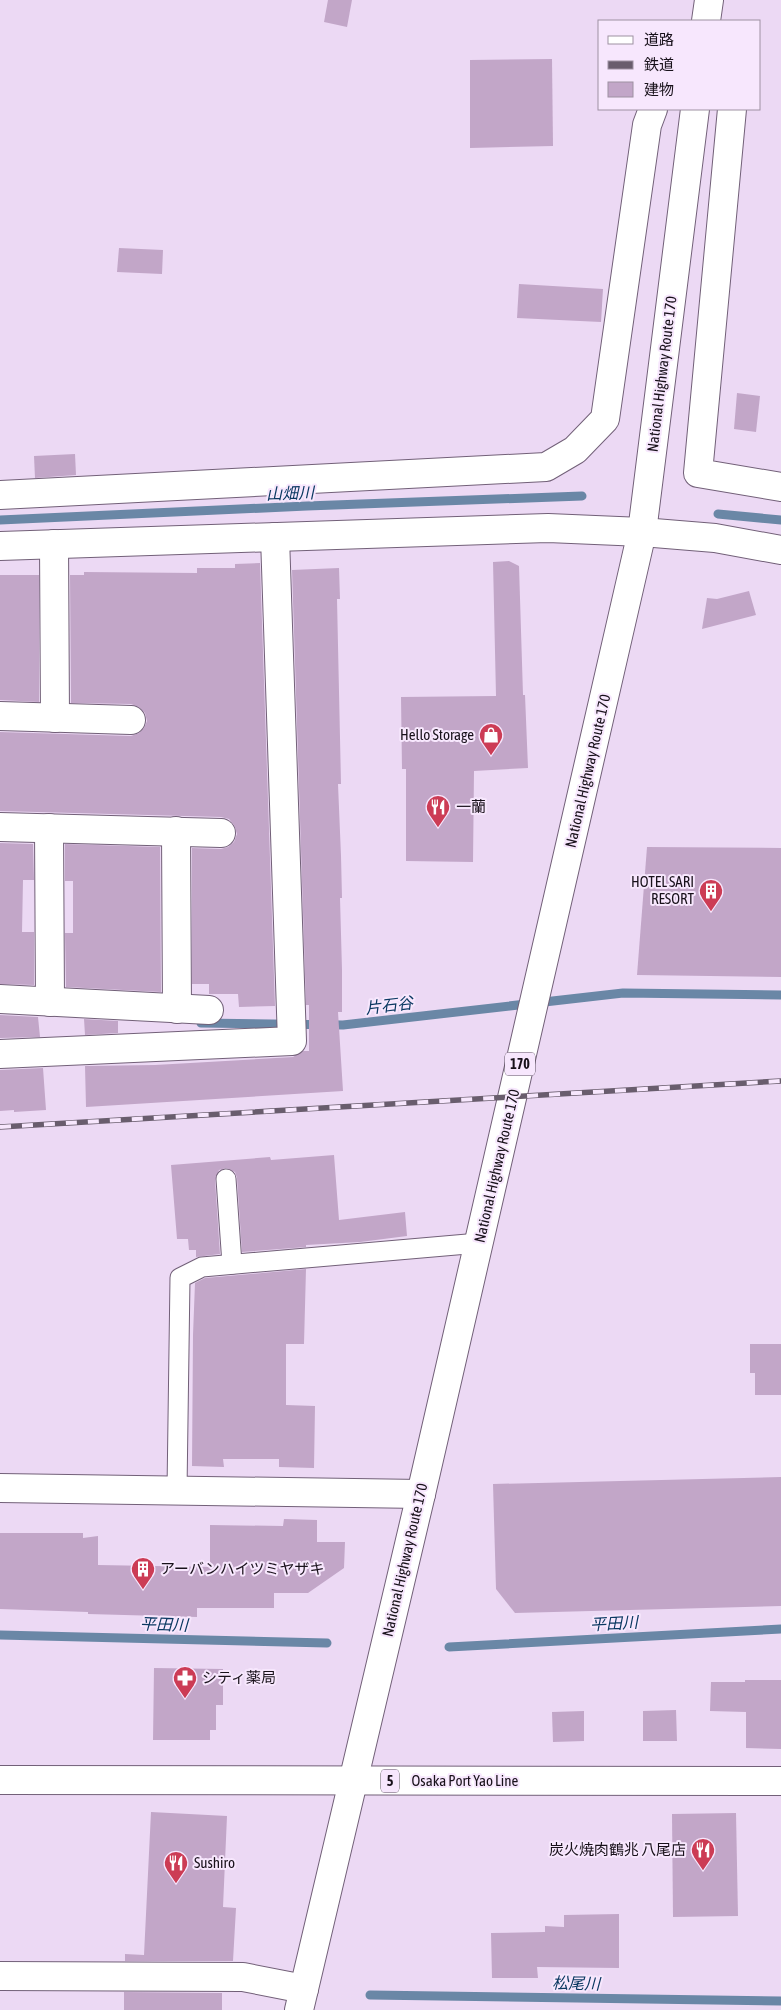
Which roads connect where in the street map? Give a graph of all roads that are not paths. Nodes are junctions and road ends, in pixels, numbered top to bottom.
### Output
1 (709, 0) edge
2 (695, 20) edge
3 (706, 20) edge
4 (718, 20) edge
5 (653, 110) edge
6 (695, 110) edge
7 (732, 110) edge
8 (781, 487) edge
9 (0, 495) edge
10 (642, 532) junction
11 (275, 537) junction
12 (54, 544) junction
13 (0, 546) edge
14 (781, 550) edge
15 (0, 716) edge
16 (55, 718) junction
17 (131, 720) dead end
18 (0, 826) edge
19 (49, 828) junction
20 (176, 831) junction
21 (221, 833) dead end
22 (0, 999) edge
23 (50, 1002) junction
24 (177, 1008) junction
25 (209, 1010) dead end
26 (0, 1054) edge
27 (226, 1179) dead end
28 (479, 1243) junction
29 (232, 1264) junction
30 (0, 1488) edge
31 (177, 1490) junction
32 (421, 1494) junction
33 (0, 1780) edge
34 (352, 1781) junction
35 (781, 1781) edge
36 (0, 1976) edge
37 (301, 2000) edge

1 - 2 main road
1 - 3 main road
1 - 4 main road
5 - 9 main road
6 - 10 main road, National Highway Route 170 / 170
7 - 8 main road
10 - 11 main road
10 - 14 main road
10 - 28 main road, National Highway Route 170 / 170
11 - 12 main road
11 - 26 main road
12 - 13 main road
12 - 16 main road
15 - 16 main road
16 - 17 main road
18 - 19 main road
19 - 20 main road
19 - 23 main road
20 - 21 main road
20 - 24 main road
22 - 23 main road
23 - 24 main road
24 - 25 main road
27 - 29 lane
28 - 29 lane
28 - 32 main road, National Highway Route 170 / 170
29 - 31 lane
30 - 31 main road
31 - 32 main road
32 - 34 main road, National Highway Route 170 / 170
33 - 34 main road, Osaka Port Yao Line / 5
34 - 35 main road, Osaka Port Yao Line / 5
34 - 37 main road, National Highway Route 170 / 170
36 - 37 main road

